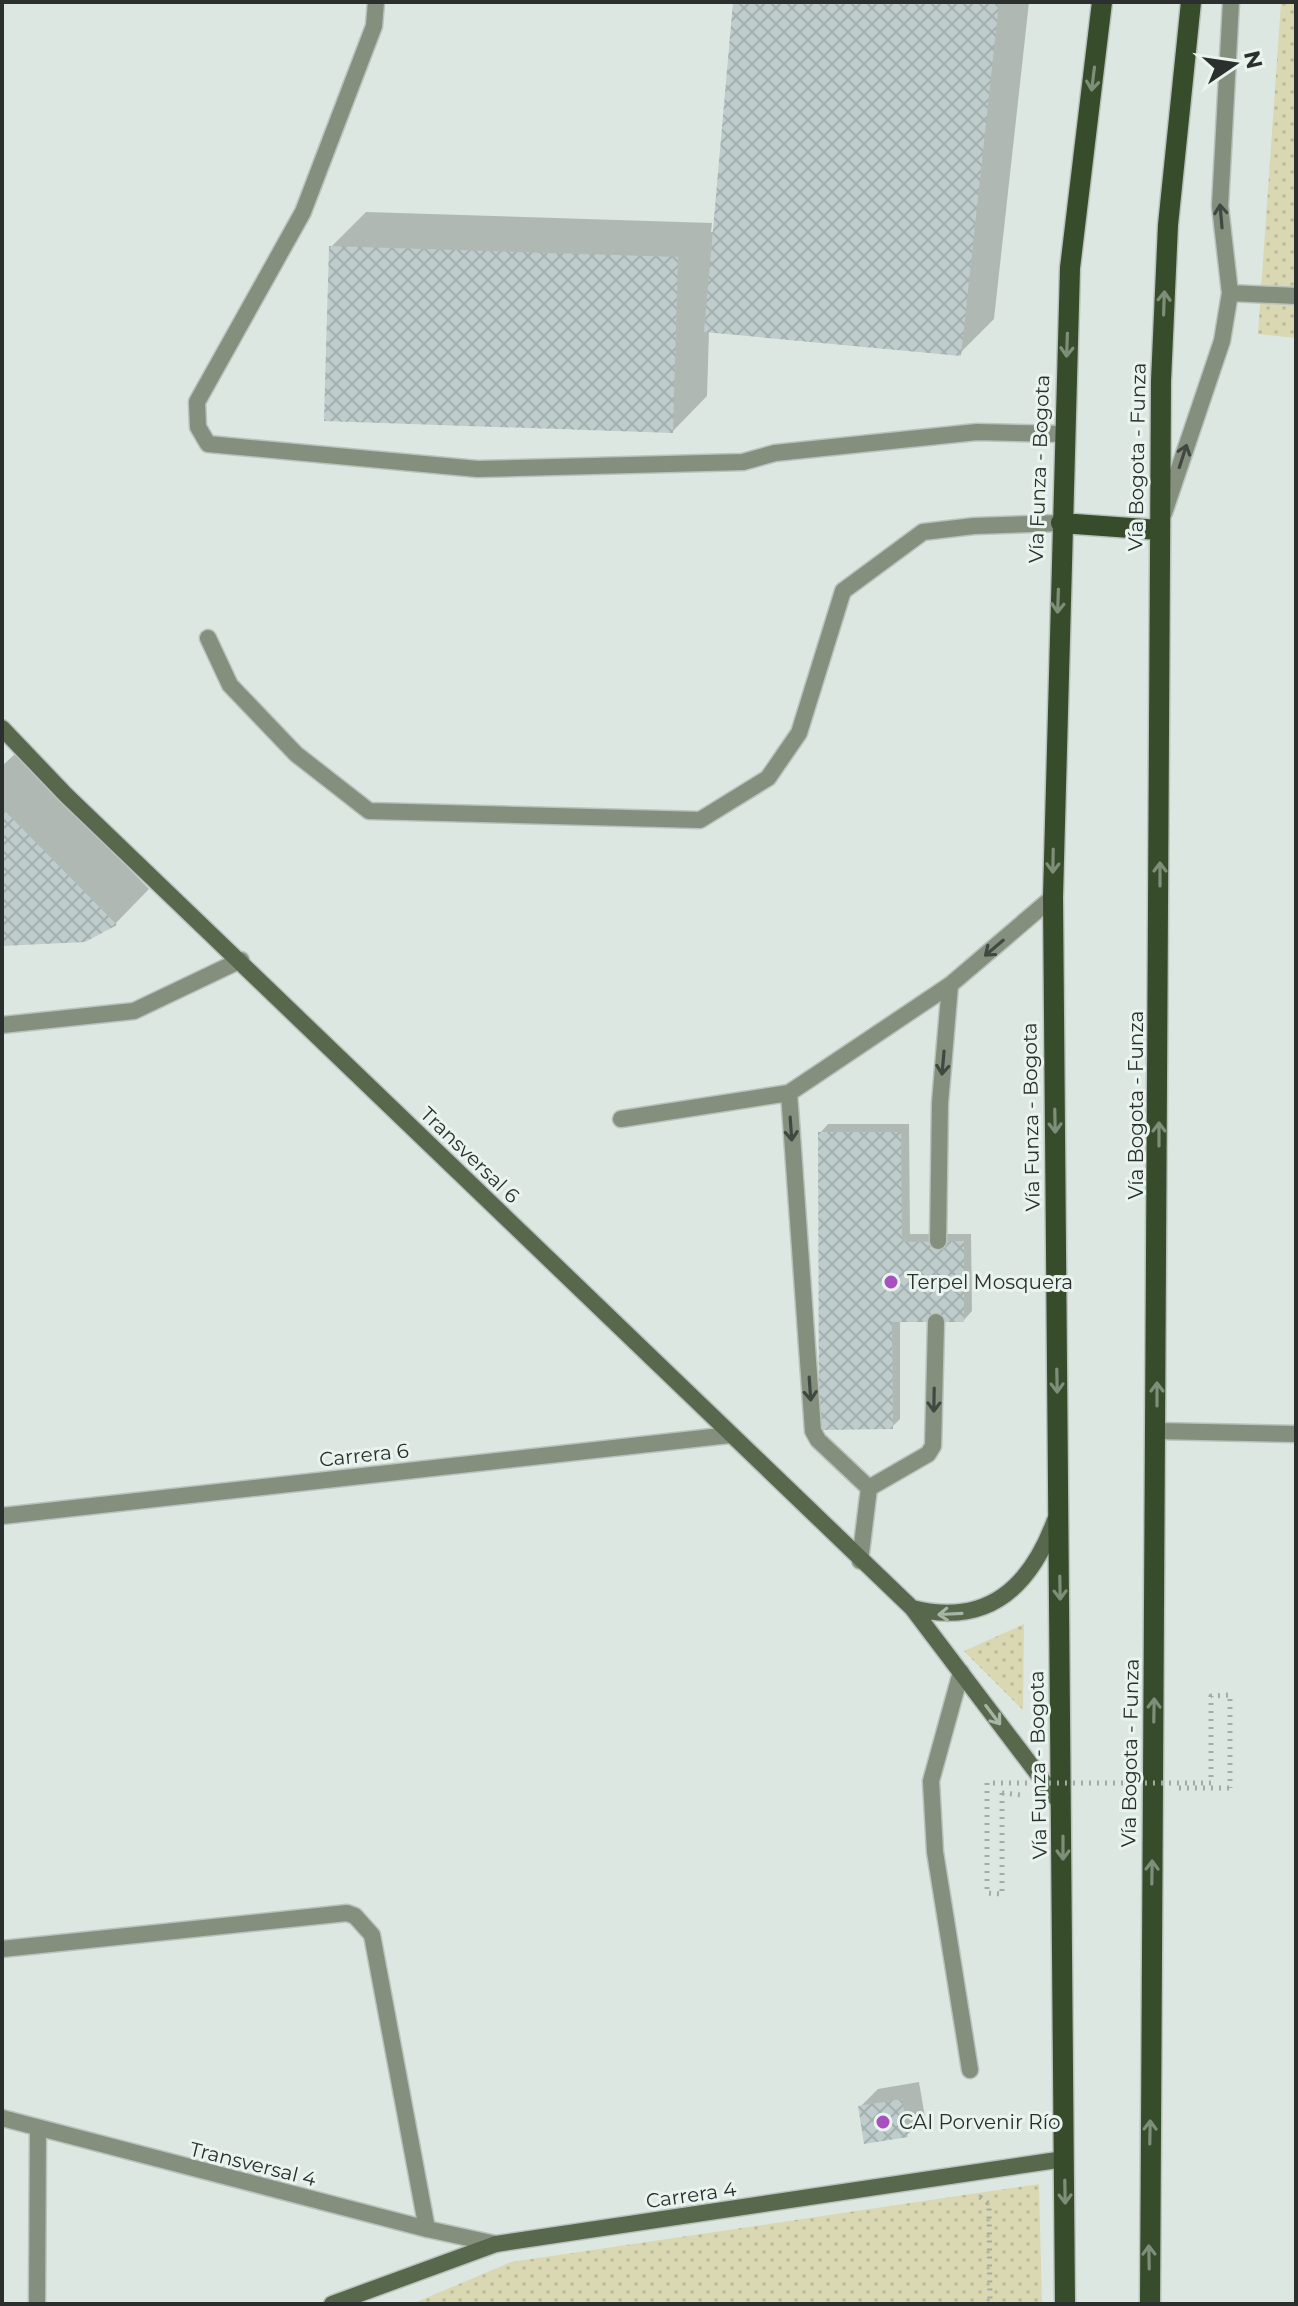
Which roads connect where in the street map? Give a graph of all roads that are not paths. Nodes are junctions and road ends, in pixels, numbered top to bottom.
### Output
1 (376, 2) edge
2 (1102, 2) edge
3 (1191, 2) edge
4 (1231, 2) edge
5 (1230, 293) junction
6 (1296, 296) edge
7 (1064, 434) junction
8 (1061, 523) junction
9 (1159, 530) junction
10 (208, 638) dead end
11 (2, 728) edge
12 (1053, 897) junction
13 (241, 960) junction
14 (950, 985) junction
15 (2, 1025) edge
16 (789, 1093) junction
17 (621, 1119) dead end
18 (938, 1241) dead end
19 (936, 1322) dead end
20 (1157, 1431) junction
21 (1296, 1434) edge
22 (730, 1435) junction
23 (869, 1488) junction
24 (1059, 1510) junction
25 (2, 1516) edge
26 (860, 1561) junction
27 (912, 1608) junction
28 (961, 1672) junction
29 (1062, 1806) junction
30 (2, 1949) edge
31 (970, 2070) dead end
32 (2, 2118) edge
33 (38, 2129) junction
34 (1064, 2159) junction
35 (427, 2229) junction
36 (496, 2244) junction
37 (37, 2304) edge
38 (332, 2304) edge
39 (1065, 2304) edge
40 (1150, 2304) edge

1 - 7 street
2 -> 7 main road, Vía Funza - Bogota
9 -> 3 main road, Vía Bogota - Funza
5 -> 4 street
5 - 6 street
9 -> 5 street
7 - 8 main road, Vía Funza - Bogota
8 - 9 main road
8 - 10 street
8 -> 12 main road, Vía Funza - Bogota
20 -> 9 main road, Vía Bogota - Funza
11 - 13 street, Transversal 6
12 -> 14 street
12 -> 24 main road, Vía Funza - Bogota
13 - 15 street
13 - 22 street, Transversal 6
14 - 16 street
14 -> 18 street
16 - 17 street
16 -> 23 street
19 -> 23 street
20 - 21 street
40 -> 20 main road, Vía Bogota - Funza
22 - 25 street, Carrera 6
22 - 26 street, Transversal 6
23 - 26 street
24 -> 27 street
24 -> 29 main road, Vía Funza - Bogota
26 - 27 street, Transversal 6
27 - 28 street, Transversal 6
28 -> 29 street, Transversal 6
28 - 31 street
29 -> 34 main road, Vía Funza - Bogota
30 - 35 street
32 - 33 street, Transversal 4
33 - 35 street, Transversal 4
33 - 37 street
34 - 36 street, Carrera 4
34 -> 39 main road, Vía Funza - Bogota
35 - 36 street, Transversal 4
36 - 38 street, Carrera 4

